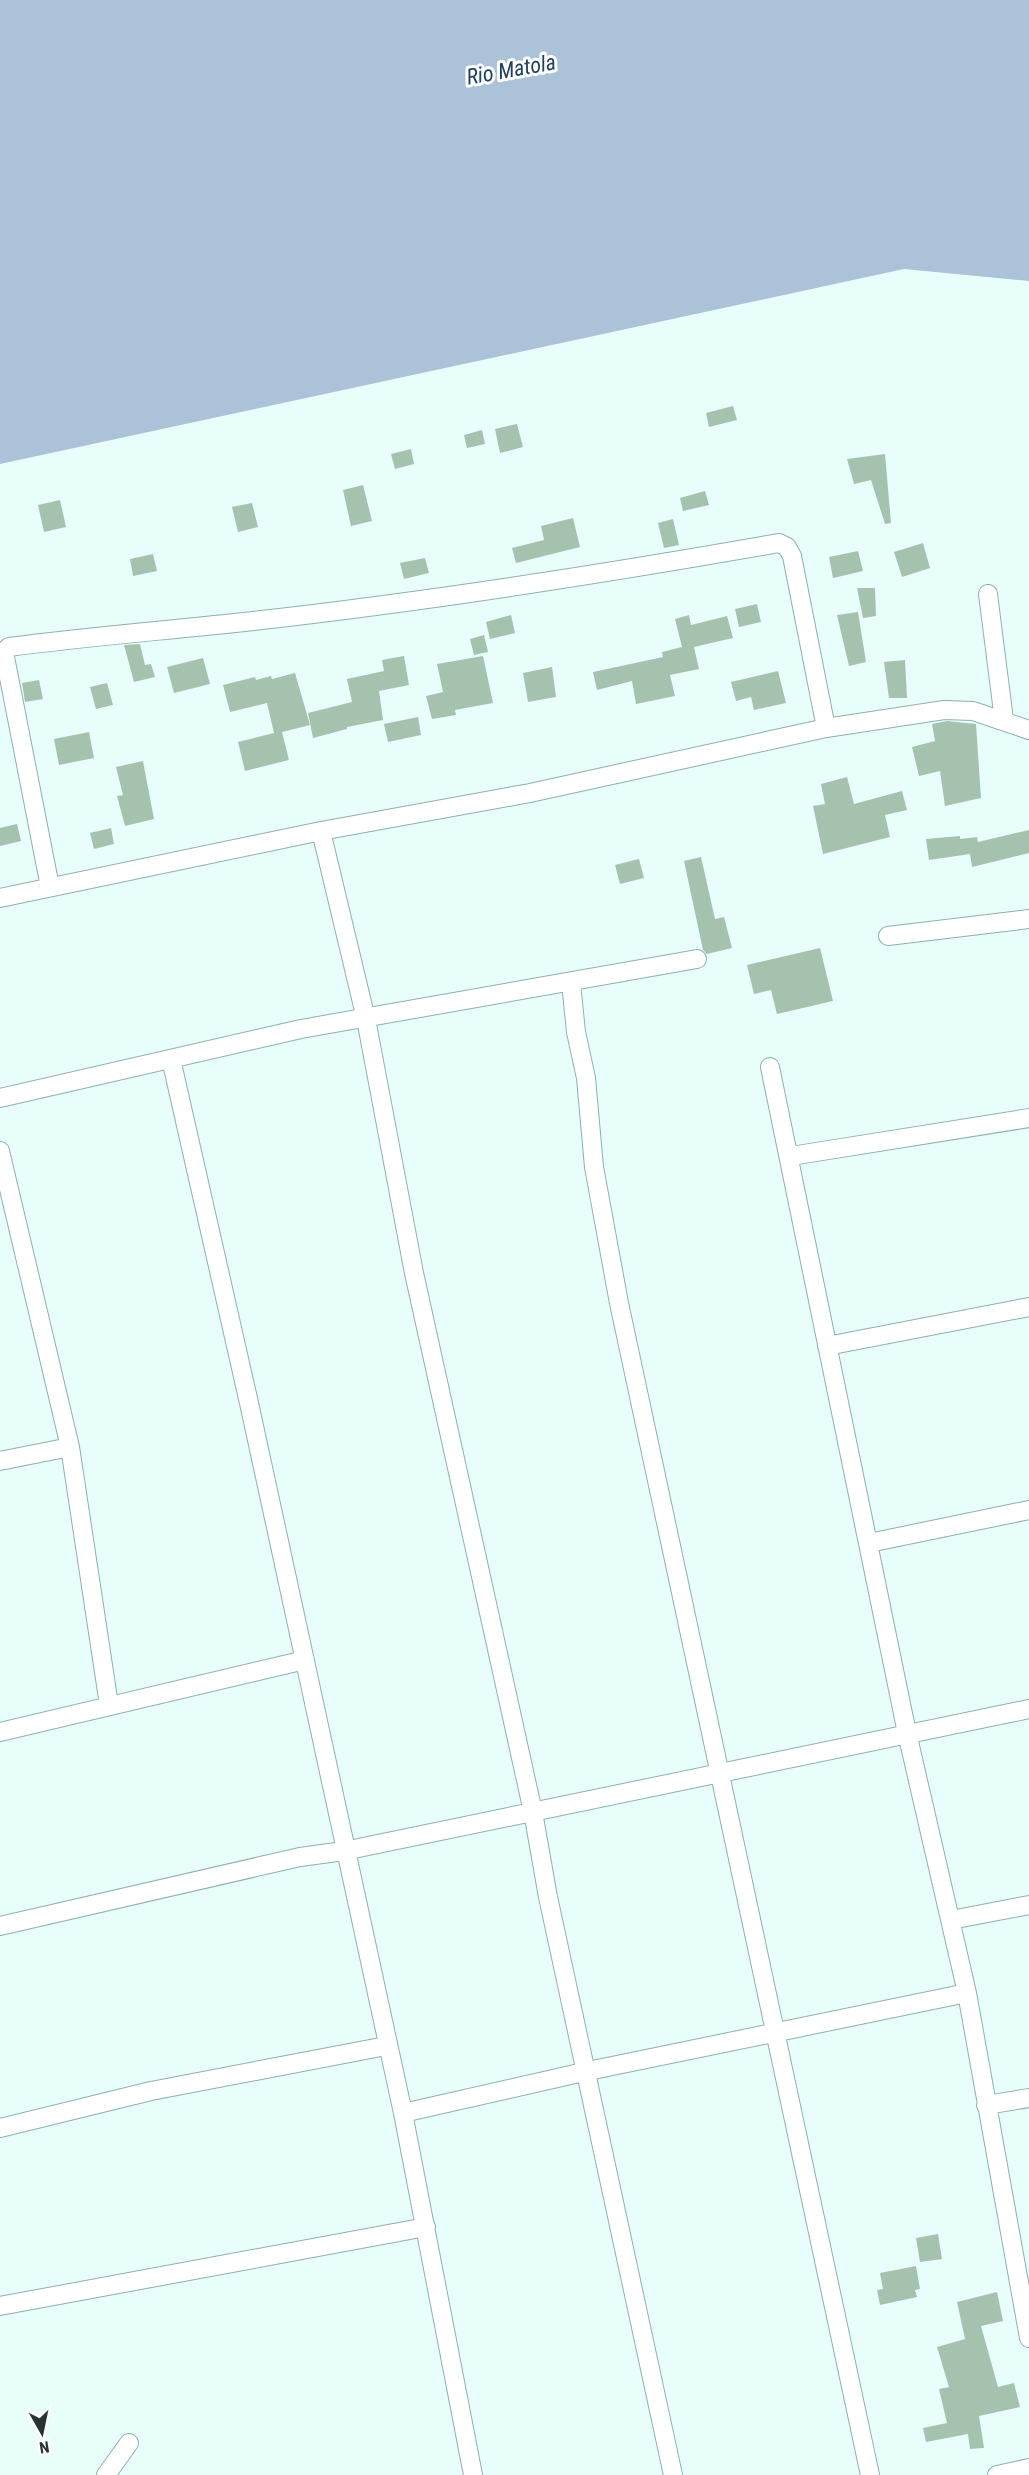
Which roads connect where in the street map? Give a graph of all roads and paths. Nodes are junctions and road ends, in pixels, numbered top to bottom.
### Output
1 (988, 594) dead end
2 (1004, 720) junction
3 (826, 728) junction
4 (1029, 730) edge
5 (321, 831) junction
6 (50, 887) junction
7 (0, 898) edge
8 (1029, 919) edge
9 (888, 936) dead end
10 (697, 959) dead end
11 (571, 983) junction
12 (366, 1019) junction
13 (171, 1059) junction
14 (770, 1067) dead end
15 (0, 1098) edge
16 (1029, 1118) edge
17 (0, 1151) edge
18 (791, 1156) junction
19 (1029, 1307) edge
20 (827, 1346) junction
21 (70, 1448) junction
22 (0, 1461) edge
23 (1029, 1510) edge
24 (869, 1543) junction
25 (305, 1660) junction
26 (109, 1705) junction
27 (1029, 1709) edge
28 (0, 1732) edge
29 (907, 1733) junction
30 (720, 1774) junction
31 (533, 1812) junction
32 (344, 1851) junction
33 (1029, 1905) edge
34 (951, 1920) junction
35 (0, 1926) edge
36 (968, 1993) junction
37 (777, 2035) junction
38 (386, 2046) junction
39 (588, 2071) junction
40 (1029, 2098) edge
41 (986, 2104) junction
42 (403, 2113) junction
43 (0, 2128) edge
44 (426, 2227) junction
45 (0, 2306) edge
46 (1029, 2338) edge
47 (129, 2443) dead end
48 (1029, 2469) edge
49 (106, 2475) edge
50 (473, 2475) edge
51 (674, 2475) edge
52 (870, 2475) edge
53 (997, 2475) edge

1 - 2 street
2 - 3 street
2 - 4 street
3 - 5 street
3 - 6 street
5 - 6 street
5 - 12 street
6 - 7 street
8 - 9 street
10 - 11 street
11 - 12 street
11 - 30 street
12 - 13 street
12 - 31 street
13 - 15 street
13 - 25 street
14 - 18 street
16 - 18 street
17 - 21 street
18 - 20 street
19 - 20 street
20 - 24 street
21 - 22 street
21 - 26 street
23 - 24 street
24 - 29 street
25 - 26 street
25 - 32 street
26 - 28 street
27 - 29 street
29 - 30 street
29 - 34 street
30 - 31 street
30 - 37 street
31 - 32 street
31 - 39 street
32 - 35 street
32 - 38 street
33 - 34 street
34 - 36 street
36 - 37 street
36 - 41 street
37 - 39 street
37 - 52 street
38 - 42 street
38 - 43 street
39 - 42 street
39 - 51 street
40 - 41 street
41 - 46 street
42 - 44 street
44 - 45 street
44 - 50 street
47 - 49 street
48 - 53 street

